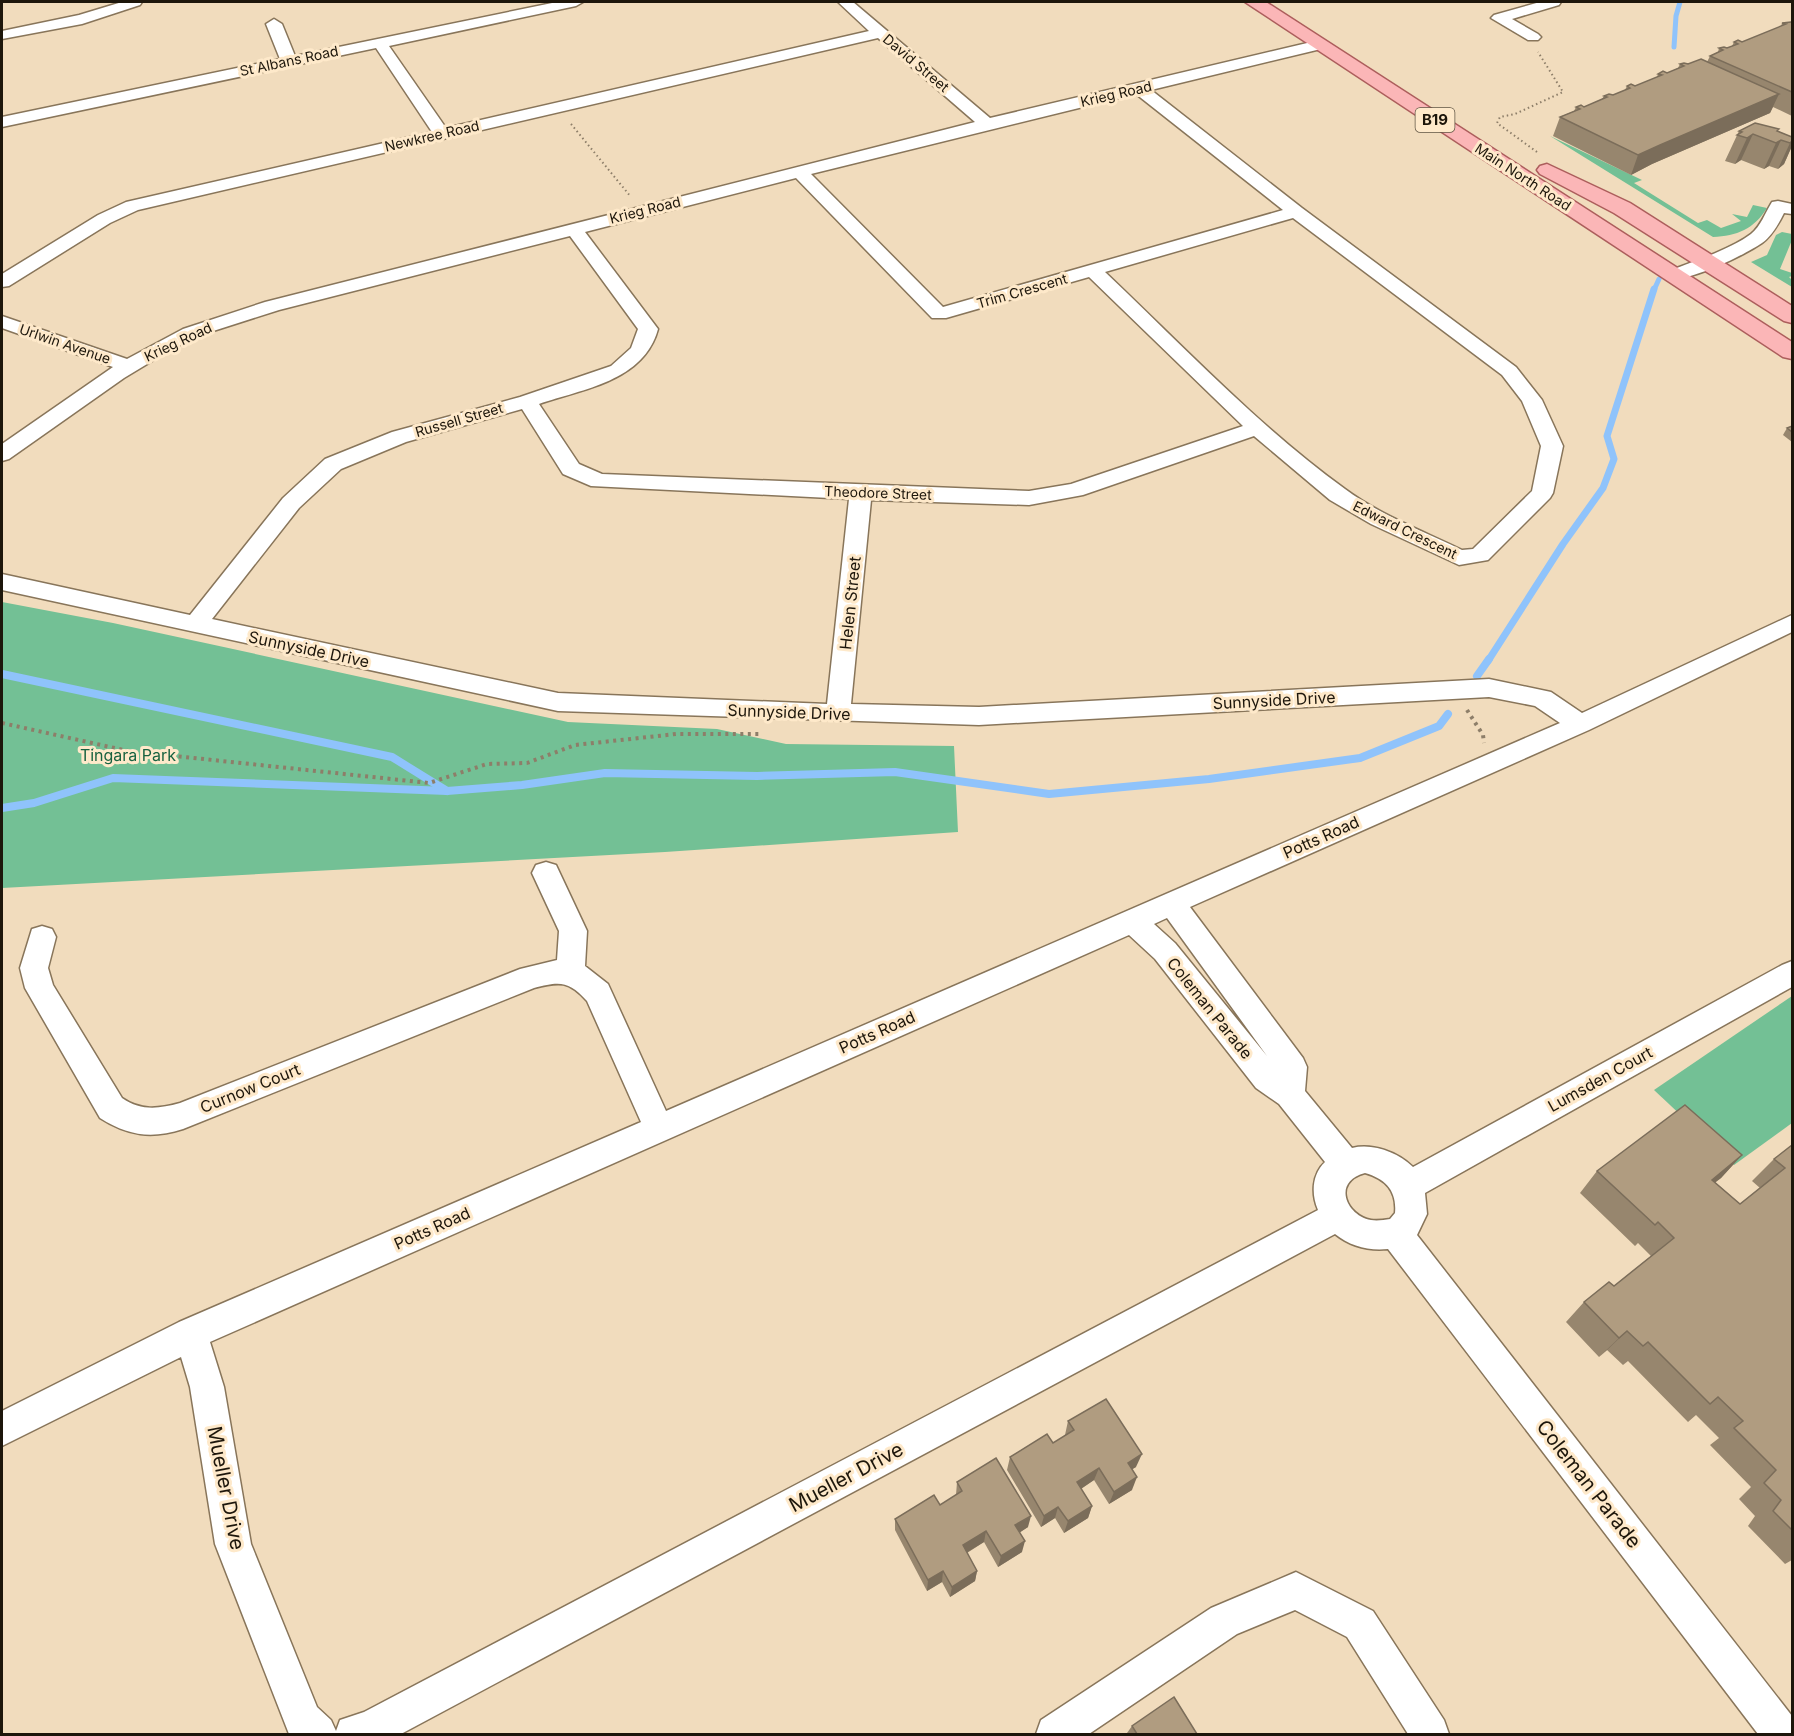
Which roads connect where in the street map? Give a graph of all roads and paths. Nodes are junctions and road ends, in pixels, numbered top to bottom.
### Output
1 (135, 2) edge
2 (576, 2) edge
3 (845, 2) edge
4 (1254, 2) edge
5 (1270, 2) edge
6 (1554, 2) edge
7 (274, 24) dead end
8 (880, 33) junction
9 (2, 35) edge
10 (1533, 37) joint
11 (1317, 38) junction
12 (379, 42) junction
13 (289, 61) junction
14 (1140, 89) junction
15 (2, 122) edge
16 (1497, 123) dead end
17 (571, 124) dead end
18 (987, 124) junction
19 (441, 133) junction
20 (800, 172) junction
21 (635, 202) dead end
22 (1792, 209) edge
23 (1296, 212) junction
24 (573, 228) junction
25 (1709, 262) junction
26 (1092, 270) junction
27 (1678, 274) junction
28 (2, 282) edge
29 (1792, 316) edge
30 (2, 322) edge
31 (1792, 352) edge
32 (129, 366) junction
33 (527, 401) junction
34 (1257, 428) junction
35 (2, 454) edge
36 (861, 493) junction
37 (2, 582) edge
38 (1792, 623) edge
39 (195, 625) junction
40 (1792, 628) edge
41 (1741, 650) junction
42 (1463, 704) dead end
43 (838, 713) junction
44 (2, 723) edge
45 (1580, 724) junction
46 (769, 734) dead end
47 (1511, 754) junction
48 (546, 873) dead end
49 (1172, 903) junction
50 (1131, 921) junction
51 (42, 937) dead end
52 (571, 971) junction
53 (1792, 973) edge
54 (1290, 1095) junction
55 (659, 1128) junction
56 (1345, 1163) junction
57 (1408, 1186) junction
58 (1337, 1216) junction
59 (1395, 1233) junction
60 (191, 1334) junction
61 (6, 1424) edge
62 (317, 1734) edge
63 (354, 1734) edge
64 (1055, 1734) edge
65 (1430, 1734) edge
66 (1782, 1734) edge

1 - 9 street
2 - 12 street, St Albans Road
3 - 8 street, David Street
4 - 11 main road, Main North Road / B19
5 - 11 main road, Main North Road / B19
6 - 10 street
7 - 13 street
8 - 18 street, David Street
8 - 19 street, Newkree Road
10 - 16 path
11 - 14 street, Krieg Road
11 - 25 main road, Main North Road / B19
11 - 27 main road, Main North Road / B19
12 - 13 street, St Albans Road
12 - 19 street
13 - 15 street, St Albans Road
14 - 18 street, Krieg Road
14 - 23 street, Edward Crescent
17 - 21 path
18 - 20 street, Krieg Road
19 - 28 street, Newkree Road
20 - 24 street, Krieg Road
20 - 26 street, Trim Crescent
22 - 25 street
23 - 26 street, Trim Crescent
23 - 34 street, Edward Crescent
24 - 32 street, Krieg Road
24 - 33 street, Russell Street
25 - 27 street
25 - 29 main road, Main North Road / B19
26 - 34 street, Edward Crescent
27 - 31 main road, Main North Road / B19
30 - 32 street, Urlwin Avenue
32 - 35 street, Krieg Road
33 - 36 street, Theodore Street
33 - 39 street, Russell Street
34 - 36 street, Theodore Street
36 - 43 street, Helen Street
37 - 39 street, Sunnyside Drive
38 - 41 street, Potts Road
39 - 43 street, Sunnyside Drive
40 - 41 street, Potts Road
41 - 45 street, Potts Road
42 - 47 path
43 - 45 street, Sunnyside Drive
44 - 46 path
45 - 47 street, Potts Road
47 - 49 street, Potts Road
48 - 52 street
49 - 50 street, Potts Road
49 - 54 street, Coleman Parade
50 - 54 street, Coleman Parade
50 - 55 street, Potts Road
51 - 52 street, Curnow Court
52 - 55 street
53 - 57 street, Lumsden Court
54 - 56 street, Coleman Parade
55 - 60 street, Potts Road
56 - 57 street
56 - 58 street
57 - 59 street
58 - 59 street
58 - 63 street, Mueller Drive
59 - 66 street, Coleman Parade
60 - 61 street, Potts Road
60 - 62 street, Mueller Drive
64 - 65 street

